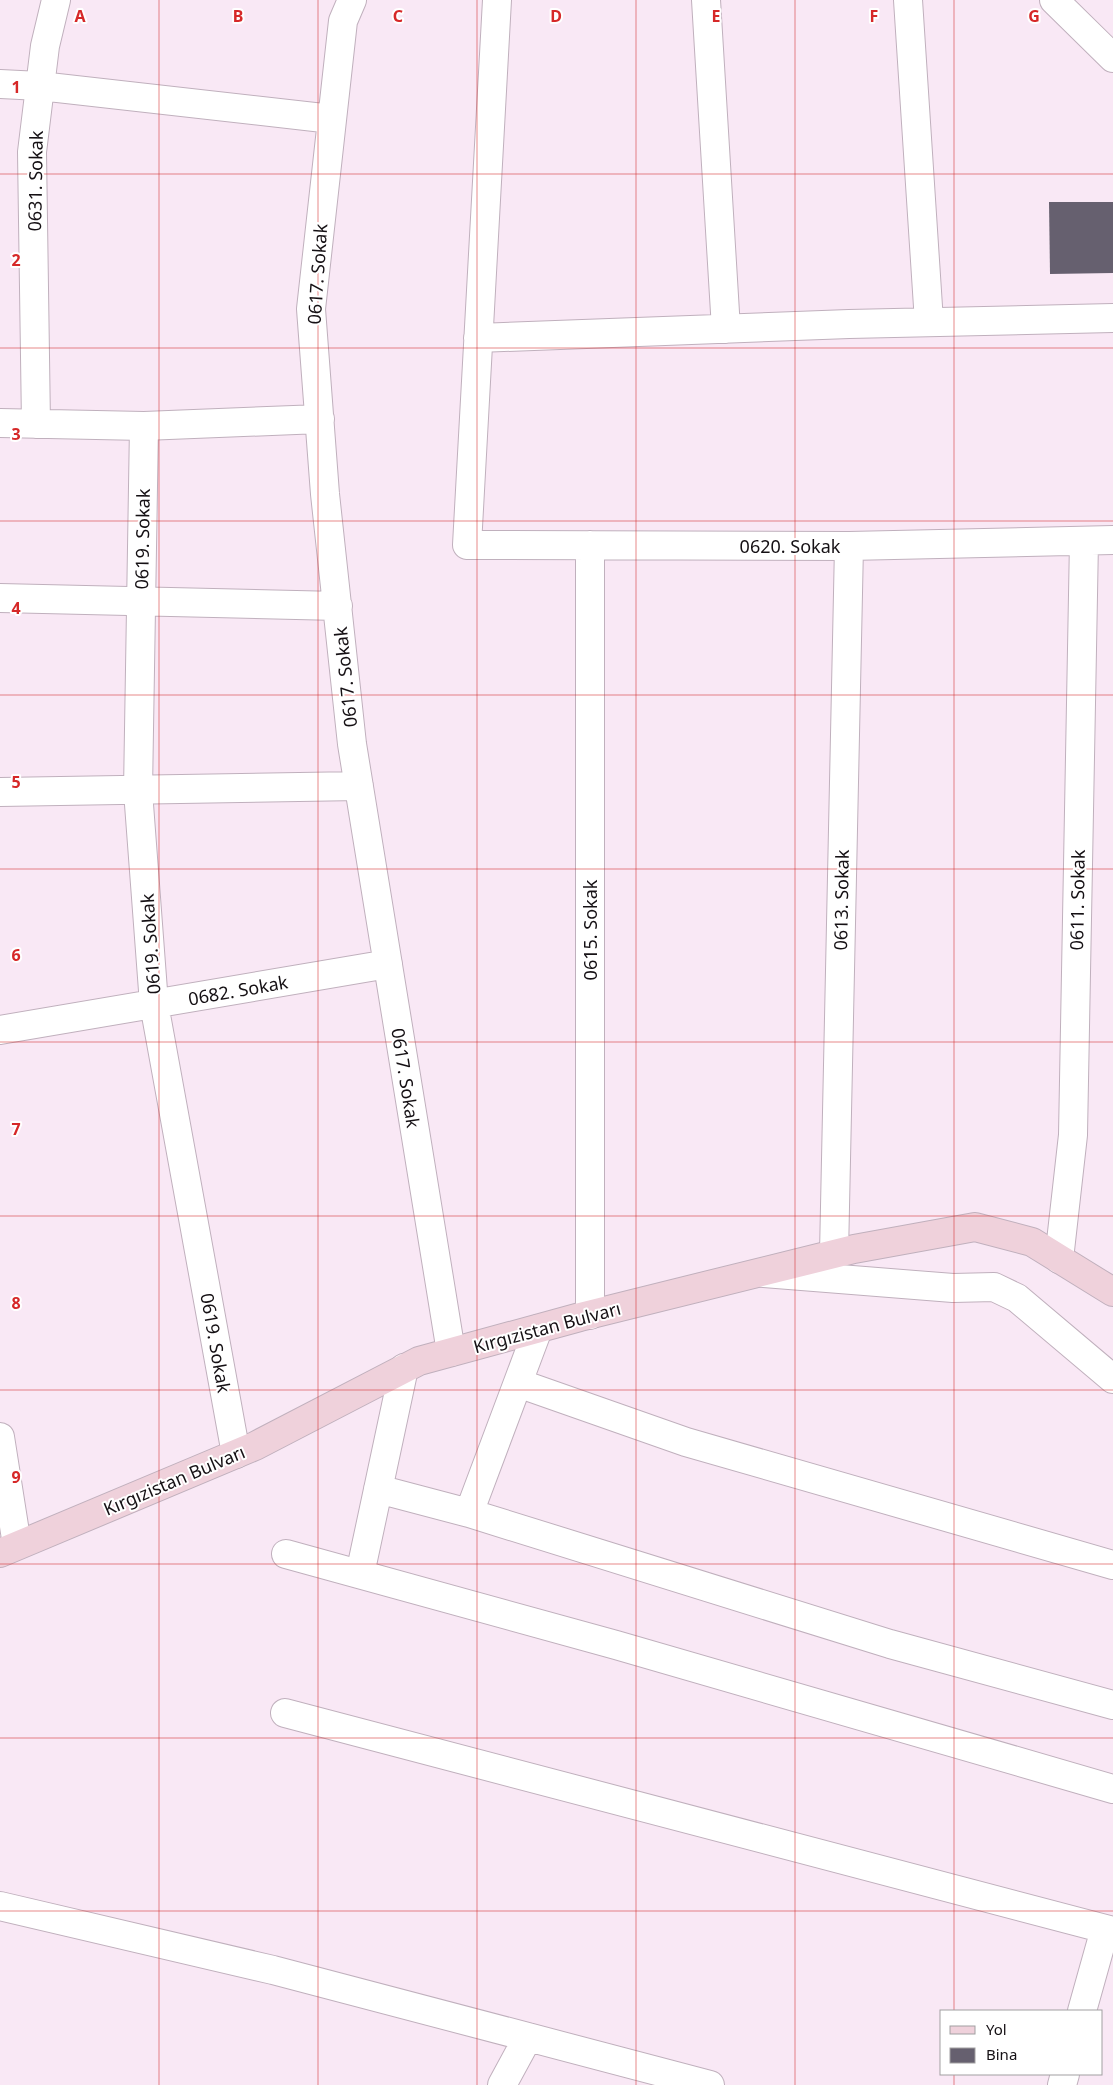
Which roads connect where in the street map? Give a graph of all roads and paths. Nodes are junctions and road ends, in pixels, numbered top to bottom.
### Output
1 (56, 0) edge
2 (352, 0) edge
3 (497, 0) edge
4 (706, 0) edge
5 (908, 0) edge
6 (1054, 0) edge
7 (1113, 58) edge
8 (0, 84) edge
9 (40, 86) junction
10 (332, 120) junction
11 (1113, 318) edge
12 (929, 322) junction
13 (726, 329) junction
14 (478, 338) junction
15 (320, 419) junction
16 (0, 423) edge
17 (36, 424) junction
18 (144, 426) junction
19 (1113, 540) edge
20 (1084, 541) junction
21 (590, 545) junction
22 (849, 546) junction
23 (0, 598) edge
24 (141, 600) junction
25 (338, 606) junction
26 (359, 786) junction
27 (138, 791) junction
28 (0, 792) edge
29 (388, 964) junction
30 (154, 1004) junction
31 (0, 1030) edge
32 (834, 1254) junction
33 (1059, 1259) junction
34 (760, 1272) junction
35 (1113, 1292) edge
36 (590, 1315) junction
37 (538, 1328) junction
38 (451, 1352) junction
39 (404, 1368) junction
40 (1113, 1379) edge
41 (518, 1383) junction
42 (0, 1438) edge
43 (236, 1454) junction
44 (378, 1490) junction
45 (469, 1513) junction
46 (9, 1549) edge
47 (286, 1554) dead end
48 (1113, 1566) edge
49 (360, 1574) junction
50 (1113, 1705) edge
51 (285, 1712) dead end
52 (1113, 1789) edge
53 (0, 1906) edge
54 (1109, 1930) edge
55 (1082, 2010) edge
56 (528, 2037) junction
57 (502, 2085) edge
58 (710, 2085) edge

1 - 9 street, 0631. Sokak
2 - 10 street, 0617. Sokak
3 - 14 street
4 - 13 street
5 - 12 street
6 - 7 street
8 - 9 street
9 - 10 street
9 - 17 street, 0631. Sokak
10 - 15 street, 0617. Sokak
11 - 12 street
12 - 13 street
13 - 14 street
14 - 21 street, 0620. Sokak
15 - 18 street
15 - 25 street, 0617. Sokak
16 - 17 street
17 - 18 street
18 - 24 street, 0619. Sokak
19 - 20 street, 0620. Sokak
20 - 22 street, 0620. Sokak
20 - 33 street, 0611. Sokak
21 - 22 street, 0620. Sokak
21 - 36 street, 0615. Sokak
22 - 32 street, 0613. Sokak
23 - 24 street
24 - 25 street
24 - 27 street, 0619. Sokak
25 - 26 street, 0617. Sokak
26 - 27 street
26 - 29 street, 0617. Sokak
27 - 28 street
27 - 30 street, 0619. Sokak
29 - 30 street, 0682. Sokak
29 - 38 street, 0617. Sokak
30 - 31 street, 0682. Sokak
30 - 43 street, 0619. Sokak
32 - 33 street, Kırgızistan Bulvarı
32 - 34 street, Kırgızistan Bulvarı
33 - 35 street, Kırgızistan Bulvarı
34 - 36 street, Kırgızistan Bulvarı
34 - 40 street
36 - 37 street, Kırgızistan Bulvarı
37 - 38 street, Kırgızistan Bulvarı
37 - 41 street
38 - 39 street, Kırgızistan Bulvarı
39 - 43 street, Kırgızistan Bulvarı
39 - 44 street
41 - 45 street
41 - 48 street
42 - 46 street
43 - 46 street, Kırgızistan Bulvarı
44 - 45 street
44 - 49 street
45 - 50 street
47 - 49 street
49 - 52 street
51 - 54 street
53 - 56 street
54 - 55 street
56 - 57 street
56 - 58 street

